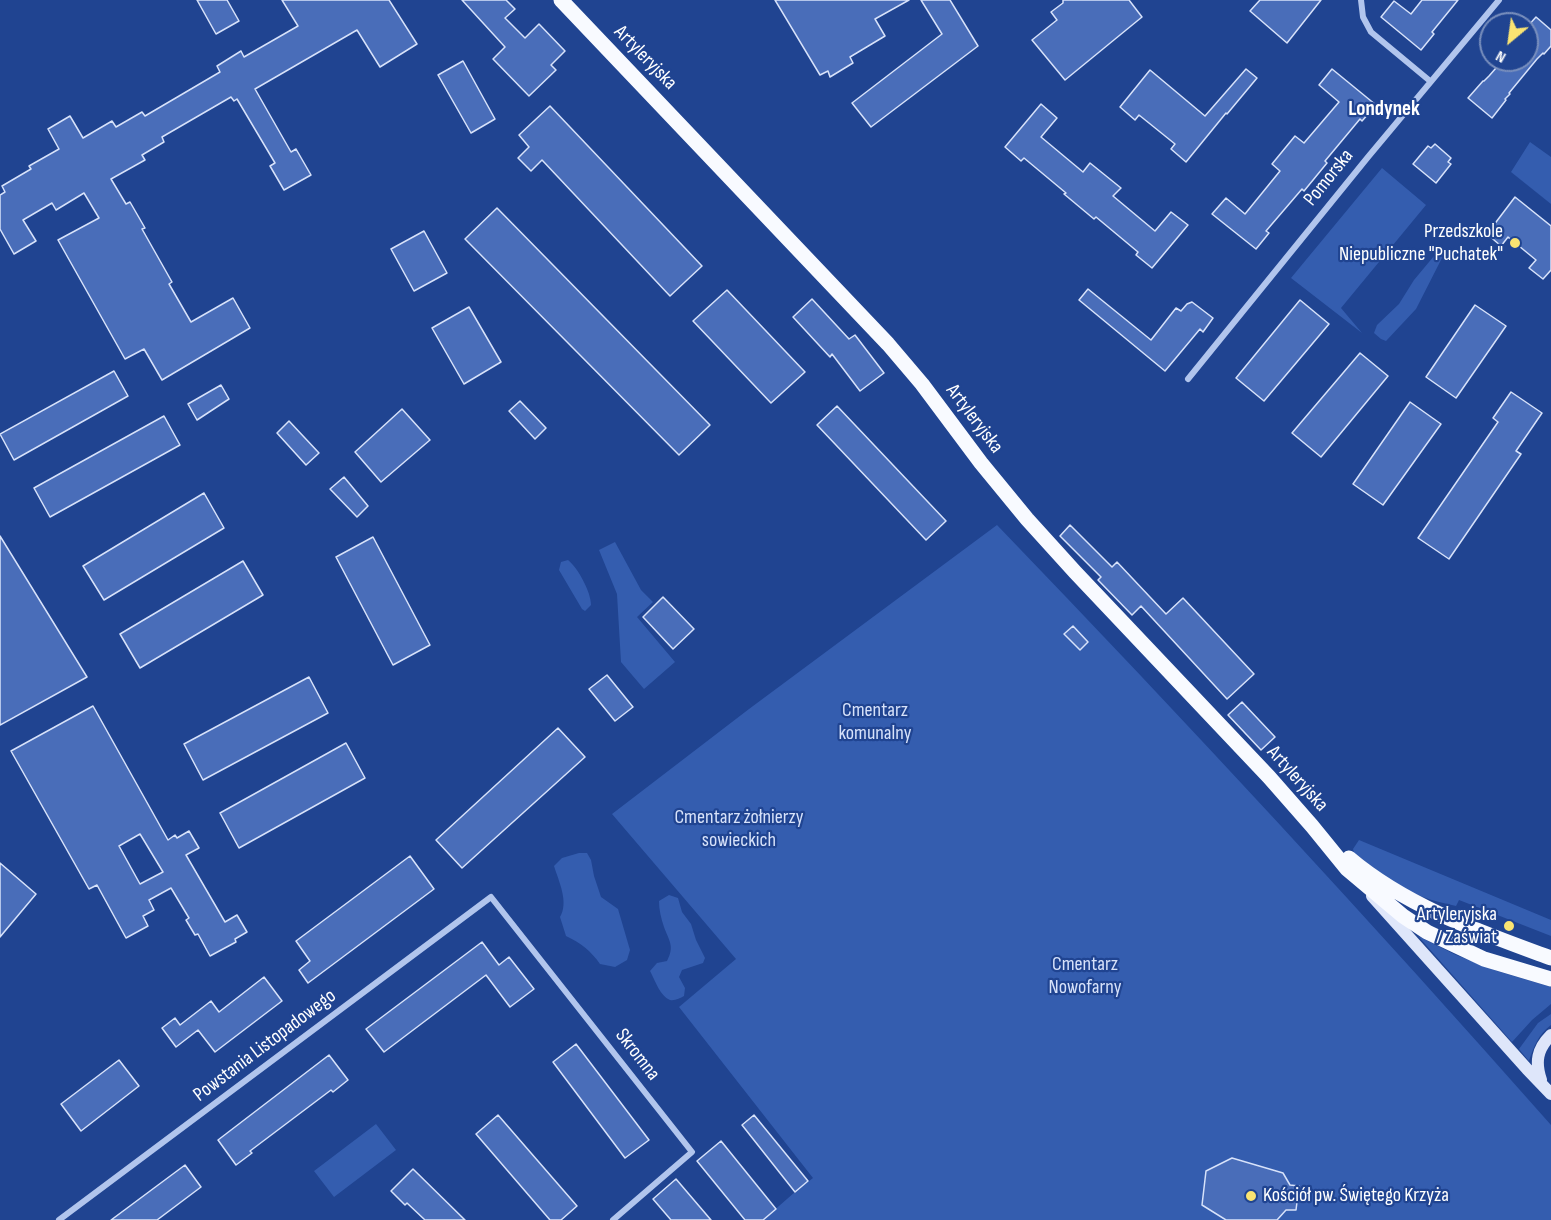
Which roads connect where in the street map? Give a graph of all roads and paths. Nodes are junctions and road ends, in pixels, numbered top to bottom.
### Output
1 (561, 0) edge
2 (1361, 0) edge
3 (1498, 0) edge
4 (1430, 81) junction
5 (1188, 380) dead end
6 (1312, 826) junction
7 (1347, 869) junction
8 (491, 897) joint
9 (1551, 958) edge
10 (1551, 979) edge
11 (1551, 1035) edge
12 (1547, 1089) edge
13 (59, 1220) edge
14 (613, 1220) edge

1 - 6 main road, Artyleryjska
2 - 4 street
3 - 4 street, Pomorska
4 - 5 street, Pomorska
6 - 7 main road, Artyleryjska
6 - 9 main road
7 - 10 main road, Artyleryjska
7 - 12 street
8 - 13 street, Powstania Listopadowego
8 - 14 street, Skromna
11 - 12 street

